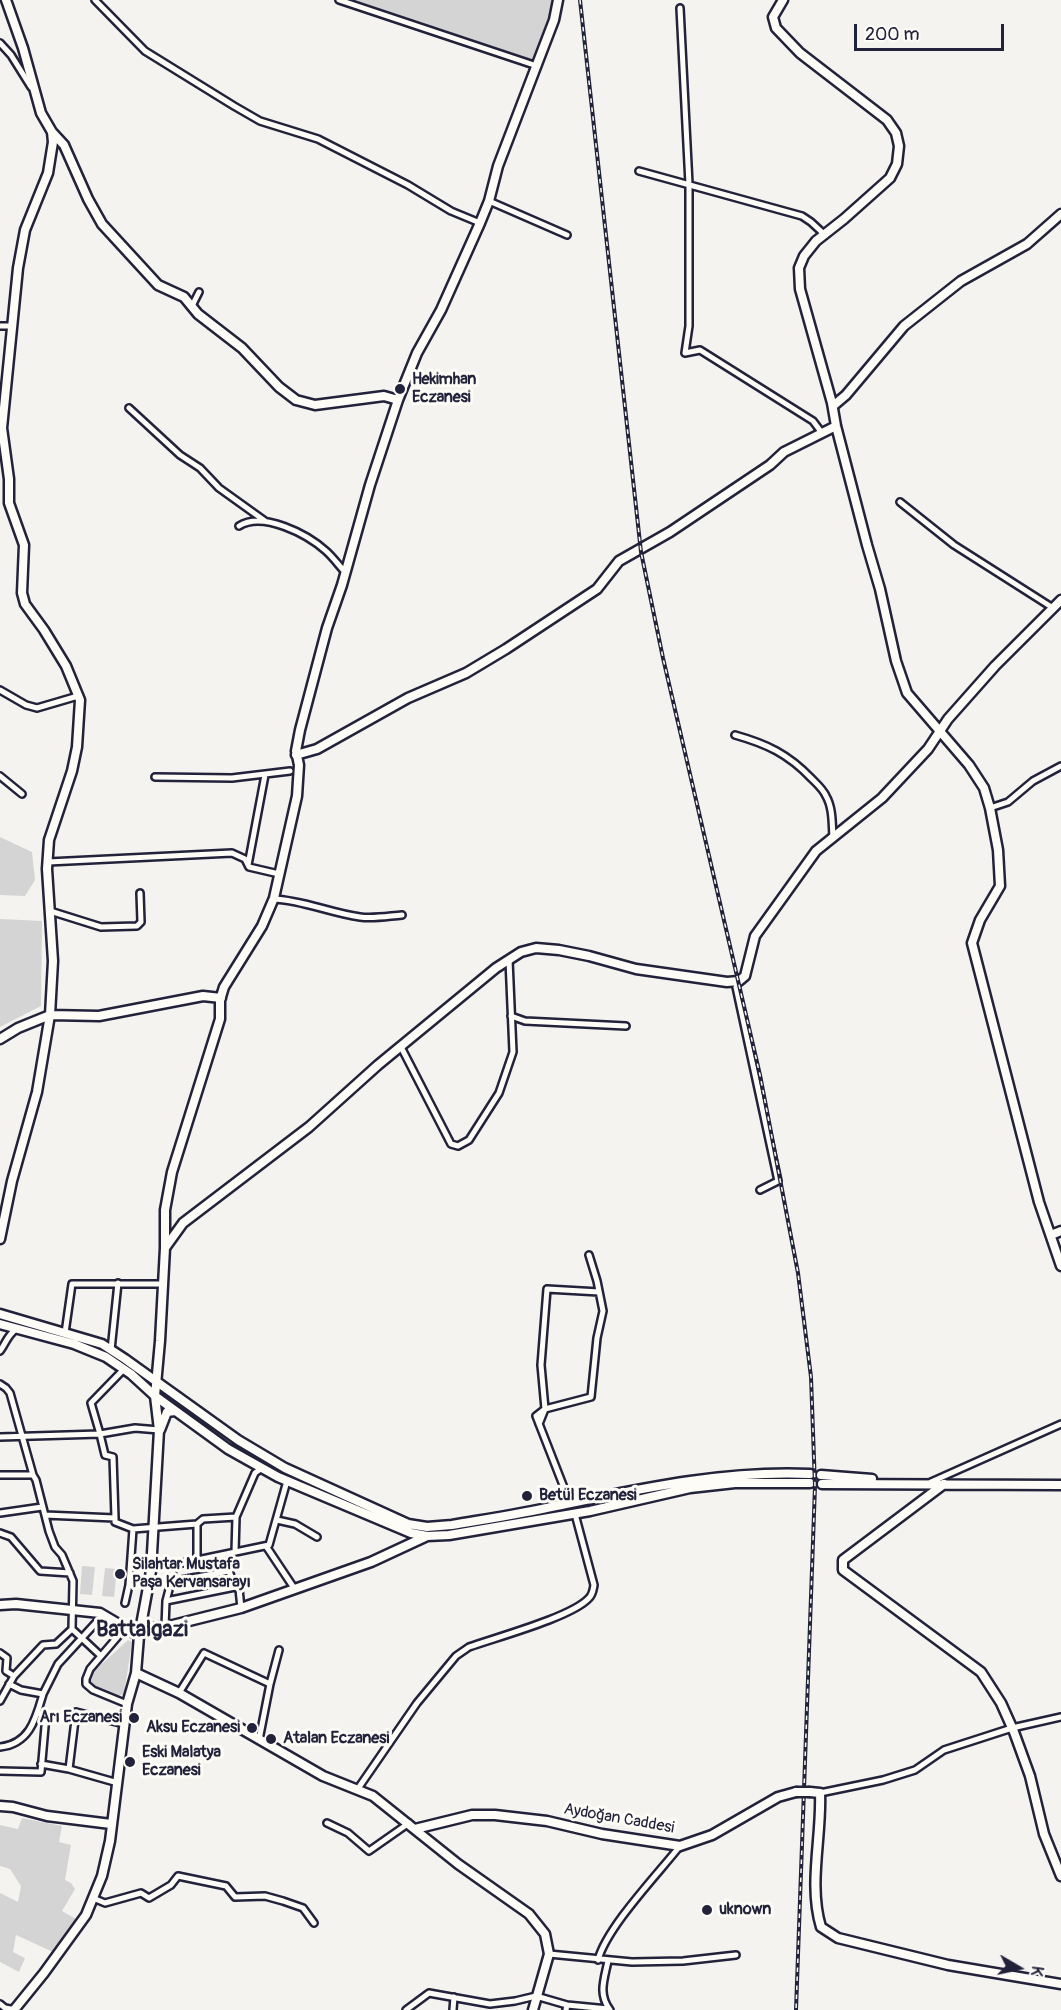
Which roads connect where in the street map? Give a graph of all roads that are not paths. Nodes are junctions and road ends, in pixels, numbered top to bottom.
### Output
1 (6, 0) edge
2 (95, 0) edge
3 (339, 0) edge
4 (558, 0) edge
5 (783, 0) edge
6 (680, 8) dead end
7 (0, 43) edge
8 (538, 66) junction
9 (34, 91) junction
10 (52, 132) junction
11 (639, 171) dead end
12 (689, 184) junction
13 (489, 201) junction
14 (1061, 214) edge
15 (480, 224) junction
16 (567, 235) dead end
17 (825, 235) junction
18 (199, 292) dead end
19 (192, 306) junction
20 (0, 326) edge
21 (13, 326) junction
22 (398, 400) junction
23 (832, 406) junction
24 (129, 408) dead end
25 (836, 426) junction
26 (822, 433) junction
27 (2, 434) edge
28 (900, 502) dead end
29 (265, 521) junction
30 (239, 526) dead end
31 (346, 573) junction
32 (1061, 600) edge
33 (1053, 608) junction
34 (0, 690) edge
35 (78, 696) junction
36 (940, 731) junction
37 (735, 735) dead end
38 (296, 755) junction
39 (1061, 766) edge
40 (290, 771) dead end
41 (0, 776) edge
42 (265, 776) junction
43 (155, 777) dead end
44 (22, 794) dead end
45 (990, 808) junction
46 (833, 838) junction
47 (48, 862) junction
48 (248, 865) junction
49 (279, 874) junction
50 (140, 893) dead end
51 (273, 899) junction
52 (50, 911) junction
53 (402, 915) dead end
54 (509, 960) junction
55 (739, 981) junction
56 (221, 998) junction
57 (50, 1015) junction
58 (511, 1016) junction
59 (626, 1026) dead end
60 (0, 1040) edge
61 (401, 1047) junction
62 (760, 1190) dead end
63 (1061, 1231) edge
64 (1051, 1235) junction
65 (0, 1239) edge
66 (165, 1248) junction
67 (589, 1255) dead end
68 (1061, 1266) edge
69 (118, 1283) junction
70 (162, 1284) junction
71 (599, 1292) junction
72 (0, 1314) edge
73 (0, 1324) edge
74 (16, 1329) junction
75 (65, 1333) junction
76 (111, 1350) junction
77 (0, 1351) edge
78 (124, 1369) junction
79 (156, 1382) junction
80 (0, 1384) edge
81 (155, 1396) junction
82 (545, 1409) junction
83 (175, 1410) junction
84 (1061, 1424) edge
85 (159, 1431) junction
86 (100, 1434) junction
87 (0, 1437) edge
88 (21, 1437) junction
89 (262, 1468) junction
90 (0, 1475) edge
91 (33, 1475) junction
92 (822, 1479) dead end
93 (287, 1481) junction
94 (927, 1484) junction
95 (944, 1484) junction
96 (1061, 1485) edge
97 (570, 1503) junction
98 (42, 1507) junction
99 (0, 1513) edge
100 (574, 1514) junction
101 (45, 1515) junction
102 (236, 1517) junction
103 (115, 1518) junction
104 (277, 1520) junction
105 (197, 1524) junction
106 (154, 1527) junction
107 (133, 1529) junction
108 (427, 1531) junction
109 (0, 1533) edge
110 (317, 1537) dead end
111 (266, 1546) junction
112 (235, 1551) junction
113 (197, 1559) junction
114 (174, 1564) junction
115 (151, 1567) junction
116 (70, 1573) junction
117 (171, 1582) junction
118 (236, 1587) junction
119 (294, 1588) junction
120 (166, 1601) junction
121 (125, 1602) dead end
122 (0, 1605) edge
123 (241, 1608) junction
124 (73, 1610) junction
125 (103, 1615) junction
126 (126, 1627) junction
127 (165, 1627) junction
128 (72, 1629) junction
129 (139, 1636) junction
130 (81, 1638) junction
131 (279, 1650) dead end
132 (0, 1653) edge
133 (101, 1656) junction
134 (136, 1673) junction
135 (14, 1676) junction
136 (9, 1684) junction
137 (270, 1684) junction
138 (179, 1693) junction
139 (43, 1694) junction
140 (0, 1701) edge
141 (127, 1704) junction
142 (38, 1713) junction
143 (1061, 1718) edge
144 (124, 1724) junction
145 (1012, 1728) junction
146 (259, 1740) junction
147 (0, 1747) edge
148 (42, 1764) junction
149 (69, 1769) junction
150 (0, 1771) edge
151 (118, 1783) junction
152 (357, 1790) junction
153 (820, 1793) junction
154 (0, 1806) edge
155 (327, 1823) dead end
156 (111, 1824) junction
157 (412, 1826) junction
158 (680, 1846) junction
159 (1061, 1876) edge
160 (93, 1898) junction
161 (314, 1923) dead end
162 (549, 1954) junction
163 (736, 1955) dead end
164 (598, 1960) junction
165 (608, 1961) junction
166 (1061, 1984) edge
167 (536, 1996) junction
168 (454, 1997) junction
169 (0, 2004) edge
170 (567, 2007) edge
171 (609, 2009) edge
172 (15, 2010) edge
173 (406, 2010) edge
174 (453, 2010) edge
175 (533, 2010) edge

1 - 9 street
2 - 15 street
3 - 8 street
4 - 8 street
5 - 17 street
6 - 12 street
7 - 9 street
8 - 13 street
9 - 10 street
10 - 19 street
10 - 21 street
11 - 12 street
12 - 17 street
12 - 26 street
13 - 15 street
13 - 16 street
14 - 23 street
15 - 22 street
17 - 23 street
18 - 19 street
19 - 22 street
20 - 21 street
21 - 27 street
22 - 31 street
23 - 25 street
24 - 29 street
25 - 26 street
25 - 36 street
26 - 38 street
27 - 35 street
28 - 33 street
29 - 30 street
29 - 31 street
31 - 38 street
32 - 33 street
33 - 36 street
34 - 35 street
35 - 47 street
36 - 45 street
36 - 46 street
37 - 46 street
38 - 49 street
39 - 45 street
40 - 42 street
41 - 44 street
42 - 43 street
42 - 48 street
45 - 64 street
46 - 55 street
47 - 48 street
47 - 52 street
48 - 49 street
49 - 51 street
50 - 52 street
51 - 53 street
51 - 56 street
52 - 57 street
54 - 55 street
54 - 58 street
54 - 61 street
55 - 62 street
56 - 57 street
56 - 66 street
57 - 60 street
57 - 65 street
58 - 59 street
58 - 61 street
61 - 66 street
63 - 64 street
64 - 68 street
66 - 70 street
67 - 71 street
69 - 70 street
69 - 75 street
69 - 76 street
70 - 79 street
71 - 82 street
71 - 82 street
72 - 75 street
73 - 74 street
74 - 77 street
74 - 78 street
75 - 76 street
76 - 79 street
78 - 81 street
78 - 86 street
79 - 81 street
79 - 108 street
80 - 88 street
81 - 83 street
81 - 85 street
82 - 97 street
83 - 85 street
83 - 89 street
84 - 94 street
85 - 86 street
85 - 106 street
86 - 88 street
86 - 103 street
87 - 88 street
88 - 91 street
89 - 93 street
89 - 102 street
90 - 91 street
91 - 98 street
92 - 94 street
93 - 104 street
93 - 108 street
94 - 95 street
95 - 96 street
95 - 145 street
97 - 100 street
97 - 108 street
98 - 99 street
98 - 101 street
100 - 108 street
100 - 152 street
101 - 103 street
101 - 116 street
102 - 105 street
102 - 112 street
103 - 107 street
104 - 110 street
104 - 111 street
105 - 106 street
105 - 113 street
106 - 107 street
106 - 115 street
107 - 121 street
108 - 119 street
109 - 116 street
111 - 112 street
111 - 119 street
112 - 113 street
113 - 114 street
114 - 115 street
114 - 117 street
115 - 129 street
116 - 124 street
117 - 118 street
117 - 120 street
118 - 120 street
118 - 123 street
119 - 123 street
120 - 127 street
122 - 124 street
123 - 127 street
124 - 125 street
124 - 128 street
125 - 126 street
125 - 130 street
126 - 129 street
126 - 133 street
127 - 129 street
128 - 130 street
128 - 135 street
129 - 134 street
130 - 133 street
130 - 139 street
131 - 137 street
132 - 135 street
133 - 141 street
134 - 138 street
134 - 141 street
135 - 136 street
136 - 139 street
136 - 140 street
137 - 138 street
137 - 146 street
138 - 146 street
139 - 142 street
141 - 144 street
142 - 147 street
142 - 148 street
143 - 145 street
144 - 149 street
144 - 151 street
145 - 153 street
145 - 159 street
146 - 152 street
148 - 149 street
148 - 150 street
149 - 151 street
151 - 156 street
152 - 157 street
153 - 158 street, Aydoğan Caddesi, bridge
153 - 166 street
154 - 156 street
155 - 157 street
156 - 160 street
157 - 158 street, Aydoğan Caddesi
157 - 162 street
158 - 164 street
160 - 161 street
160 - 172 street
162 - 164 street
162 - 167 street
163 - 165 street
164 - 165 street
165 - 171 street
167 - 168 street
167 - 170 street
167 - 175 street
168 - 173 street
168 - 174 street
169 - 172 street
170 - 171 street

